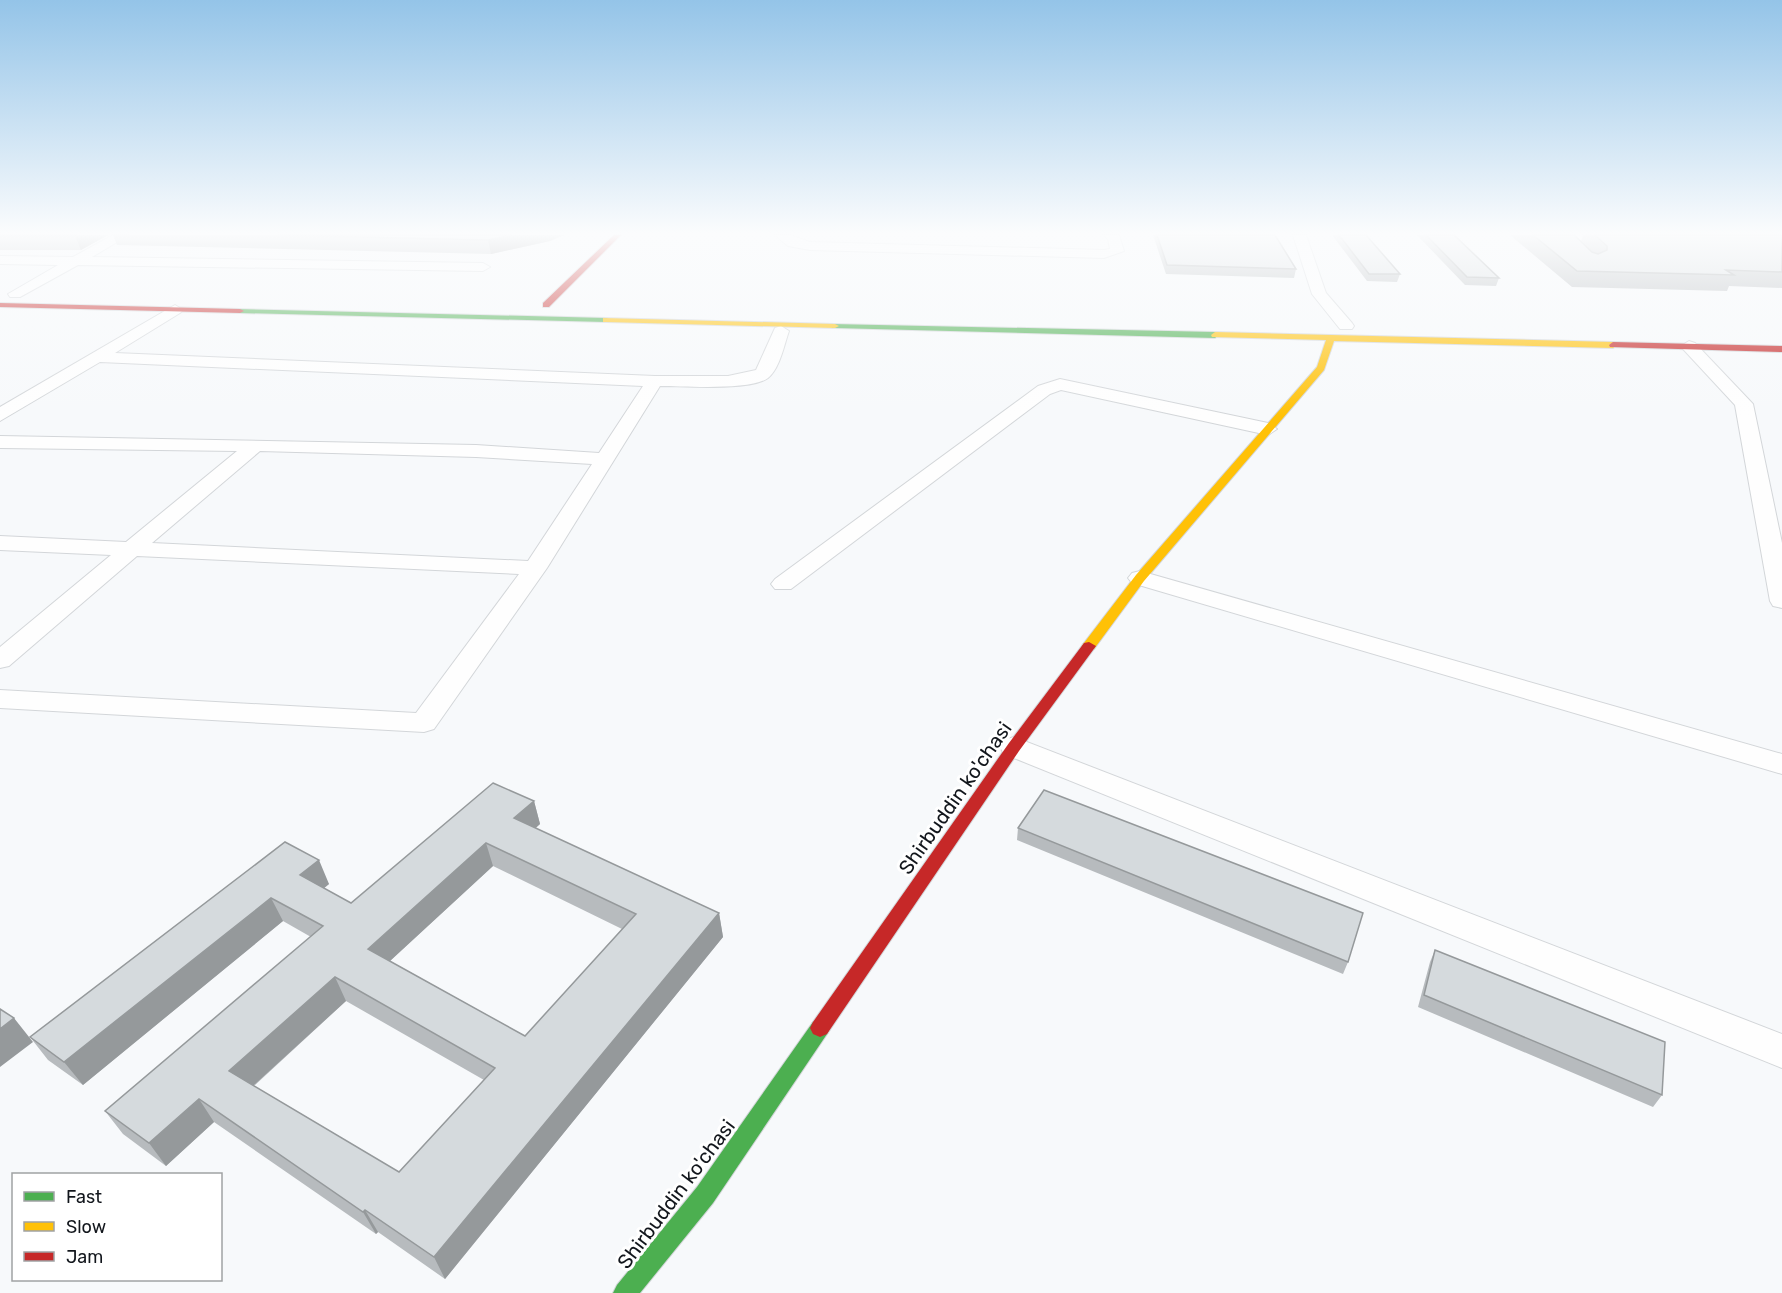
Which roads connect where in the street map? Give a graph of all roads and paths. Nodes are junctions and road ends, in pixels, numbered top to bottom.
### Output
1 (80, 295) edge
2 (556, 295) edge
3 (1320, 295) edge
4 (0, 305) edge
5 (546, 305) junction
6 (175, 310) junction
7 (1346, 326) junction
8 (781, 331) dead end
9 (1782, 336) edge
10 (1331, 337) junction
11 (1689, 346) junction
12 (1782, 348) edge
13 (95, 357) junction
14 (655, 381) junction
15 (0, 415) edge
16 (1268, 429) junction
17 (0, 442) edge
18 (23, 443) junction
19 (255, 445) junction
20 (0, 458) edge
21 (606, 459) junction
22 (0, 543) edge
23 (130, 548) junction
24 (536, 568) junction
25 (1140, 578) junction
26 (783, 584) dead end
27 (1782, 601) edge
28 (0, 660) edge
29 (0, 699) edge
30 (1014, 747) junction
31 (1782, 764) edge
32 (1782, 1051) edge
33 (625, 1293) edge

1 - 5 main road
2 - 5 main road
3 - 7 street
4 - 6 main road
5 - 7 main road
6 - 10 main road
6 - 13 street
7 - 9 main road
8 - 14 street
10 - 11 main road
10 - 16 main road, Shirbuddin ko'chasi
11 - 12 main road
11 - 27 street
13 - 14 street
13 - 15 street
14 - 21 street
16 - 25 main road, Shirbuddin ko'chasi
16 - 26 street
17 - 18 street
18 - 19 street
18 - 20 street
19 - 21 street
19 - 23 street
21 - 24 street
22 - 23 street
23 - 24 street
23 - 28 street
24 - 29 street
25 - 30 main road, Shirbuddin ko'chasi
25 - 31 street
30 - 32 street
30 - 33 main road, Shirbuddin ko'chasi

